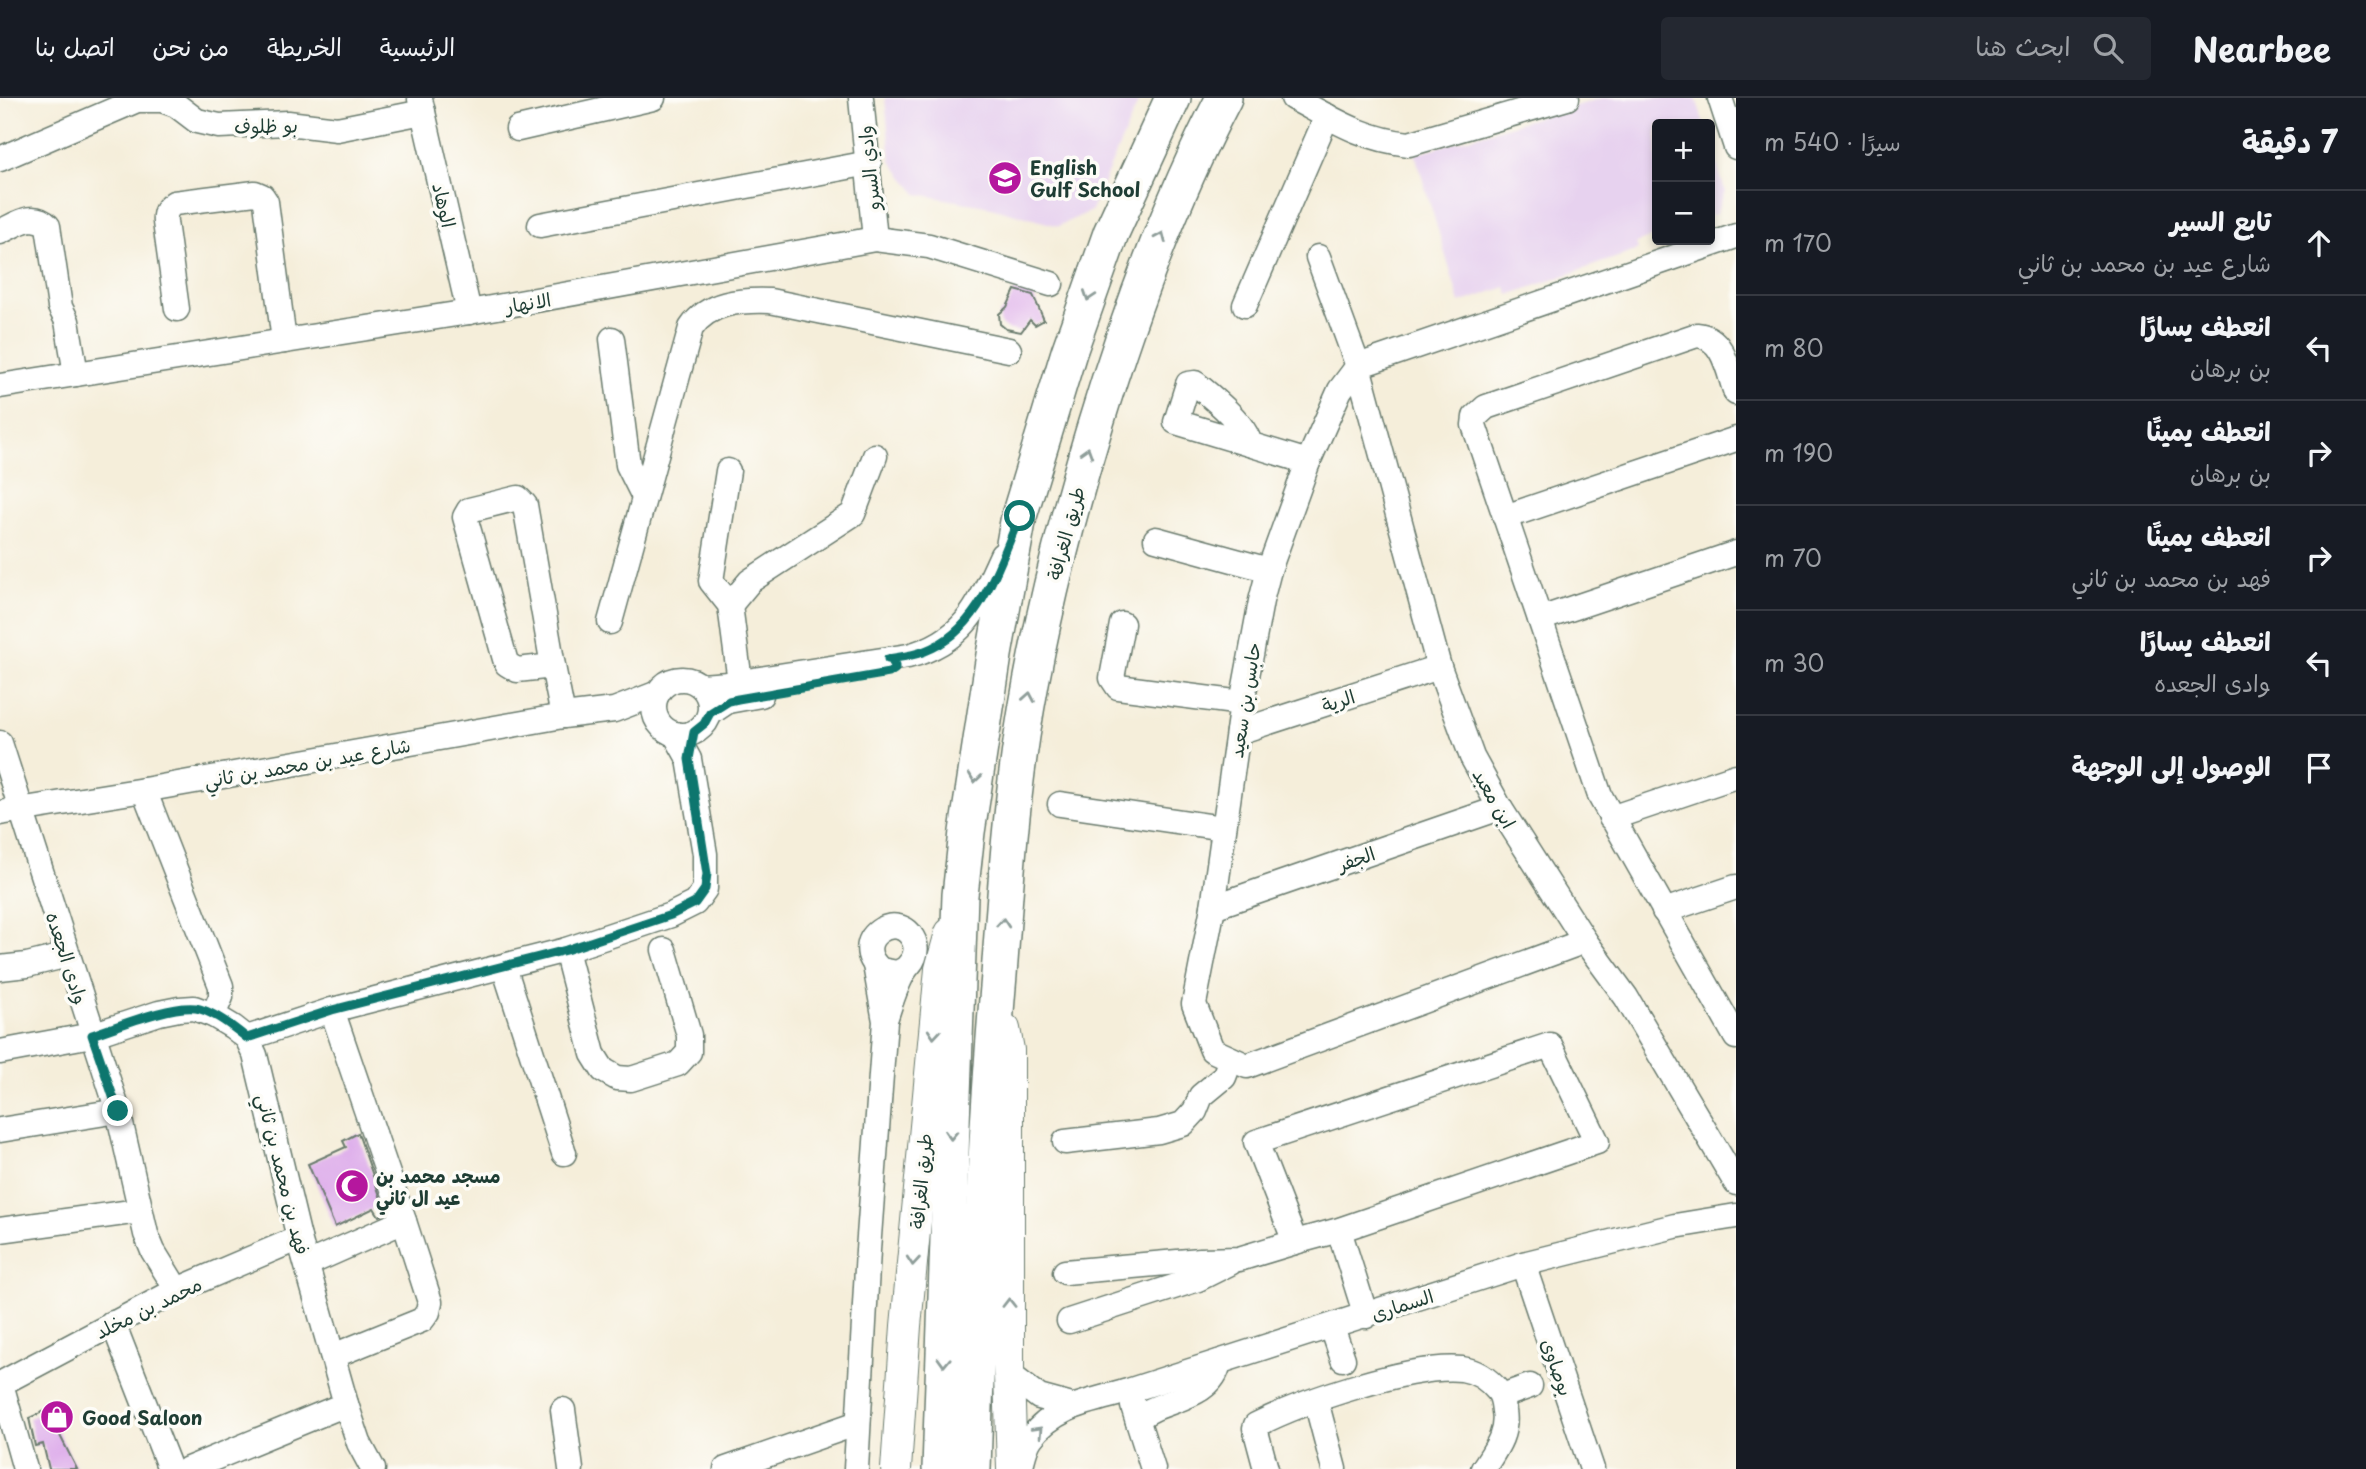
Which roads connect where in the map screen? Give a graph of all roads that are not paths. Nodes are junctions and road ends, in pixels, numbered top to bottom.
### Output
1 (653, 98) edge
2 (861, 98) edge
3 (1173, 98) edge
4 (1224, 98) edge
5 (1293, 98) edge
6 (1567, 98) edge
7 (1720, 98) edge
8 (421, 105) edge
9 (1327, 116) junction
10 (518, 129) dead end
11 (1734, 134) edge
12 (0, 159) edge
13 (869, 163) junction
14 (540, 225) dead end
15 (0, 232) edge
16 (1736, 236) edge
17 (875, 239) junction
18 (1318, 257) dead end
19 (720, 268) junction
20 (1051, 284) dead end
21 (728, 304) junction
22 (1245, 305) dead end
23 (177, 309) dead end
24 (469, 312) junction
25 (612, 339) dead end
26 (284, 341) junction
27 (1009, 350) dead end
28 (1358, 366) junction
29 (69, 376) junction
30 (0, 386) edge
31 (1736, 393) edge
32 (1736, 439) edge
33 (1250, 444) junction
34 (875, 456) dead end
35 (1308, 461) junction
36 (728, 471) dead end
37 (644, 497) junction
38 (1020, 516) junction
39 (1505, 517) junction
40 (1156, 539) dead end
41 (1736, 554) edge
42 (1269, 570) junction
43 (730, 605) junction
44 (1540, 619) junction
45 (610, 622) dead end
46 (1122, 624) dead end
47 (888, 659) junction
48 (553, 666) junction
49 (1439, 667) junction
50 (740, 682) junction
51 (701, 686) junction
52 (658, 693) junction
53 (1242, 703) junction
54 (614, 710) junction
55 (710, 713) junction
56 (563, 716) junction
57 (675, 728) junction
58 (1238, 732) junction
59 (0, 743) edge
60 (1736, 776) edge
61 (144, 790) junction
62 (1060, 804) dead end
63 (1500, 808) junction
64 (10, 812) edge
65 (1611, 818) junction
66 (1223, 828) junction
67 (1736, 887) edge
68 (960, 895) junction
69 (1213, 907) junction
70 (1664, 911) junction
71 (1585, 941) junction
72 (566, 950) junction
73 (664, 950) dead end
74 (68, 955) junction
75 (875, 965) junction
76 (504, 967) junction
77 (0, 968) edge
78 (905, 969) junction
79 (997, 991) junction
80 (1726, 999) edge
81 (332, 1010) junction
82 (213, 1015) junction
83 (885, 1021) junction
84 (92, 1035) junction
85 (1736, 1037) edge
86 (247, 1038) junction
87 (0, 1052) edge
88 (1231, 1059) junction
89 (118, 1111) junction
90 (0, 1130) edge
91 (1066, 1142) dead end
92 (564, 1153) dead end
93 (1736, 1183) edge
94 (139, 1211) junction
95 (1736, 1216) edge
96 (404, 1221) junction
97 (0, 1230) edge
98 (1339, 1230) junction
99 (299, 1238) junction
100 (1294, 1242) junction
101 (1239, 1259) junction
102 (307, 1264) junction
103 (1523, 1264) junction
104 (1065, 1272) dead end
105 (177, 1290) junction
106 (1367, 1316) junction
107 (1069, 1321) dead end
108 (113, 1323) junction
109 (1332, 1327) junction
110 (333, 1356) junction
111 (1219, 1362) junction
112 (1009, 1374) junction
113 (1349, 1375) junction
114 (1545, 1382) junction
115 (1, 1384) edge
116 (1128, 1391) junction
117 (1502, 1396) junction
118 (1316, 1401) junction
119 (346, 1404) junction
120 (1072, 1406) junction
121 (563, 1410) dead end
122 (1138, 1422) junction
123 (858, 1423) junction
124 (25, 1469) edge
125 (170, 1469) edge
126 (188, 1469) edge
127 (373, 1469) edge
128 (571, 1469) edge
129 (726, 1469) edge
130 (856, 1469) edge
131 (896, 1469) edge
132 (940, 1469) edge
133 (973, 1469) edge
134 (1012, 1469) edge
135 (1020, 1469) edge
136 (1153, 1469) edge
137 (1266, 1469) edge
138 (1334, 1469) edge
139 (1483, 1469) edge
140 (1592, 1469) edge

1 - 10 street
2 - 13 street, وادي السرو
3 -> 38 highway, طريق الغرافة
79 -> 4 highway, طريق الغرافة
5 - 9 street
6 - 9 street
7 - 11 street
8 - 12 street, بو ظلوف
8 - 24 street, الوهاد
9 - 22 street
13 - 14 street
13 - 17 street, وادي السرو
15 - 29 street
16 - 28 street
17 - 19 street, الانهار
17 - 20 street, الانهار
18 - 28 street, ابن معبد
19 - 21 street
19 - 24 street, الانهار
21 - 27 street
21 - 37 street
23 - 26 street
24 - 26 street, الانهار
25 - 37 street
26 - 29 street, الانهار
28 - 35 street, حابس بن سعيد
28 - 49 street, ابن معبد
29 - 30 street, الانهار
31 - 39 street
32 - 39 street
33 - 33 street
33 - 35 street
34 - 43 street
35 - 42 street, حابس بن سعيد
36 - 43 street
37 - 45 street
38 - 47 street
38 -> 68 highway, طريق الغرافة
39 - 44 street
40 - 42 street
41 - 44 street
42 - 53 street, حابس بن سعيد
43 - 50 street
44 - 65 street
46 - 53 street
47 - 50 street
47 - 55 street
48 - 48 street
48 - 56 street
49 - 58 street, الرية
49 - 63 street, ابن معبد
50 - 51 street
51 - 52 street
51 - 55 street
52 - 54 street, شارع عيد بن محمد بن ثاني
52 - 57 street
53 - 58 street, حابس بن سعيد
54 - 56 street, شارع عيد بن محمد بن ثاني
54 - 57 street, شارع عيد بن محمد بن ثاني
55 - 57 street
56 - 61 street, شارع عيد بن محمد بن ثاني
57 - 72 street
58 - 66 street, حابس بن سعيد
59 - 64 street, وادى الجعده
60 - 65 street
61 - 64 street, شارع عيد بن محمد بن ثاني
61 - 82 street
62 - 66 street
63 - 69 street, الجفر
63 - 71 street, ابن معبد
64 - 74 street, وادى الجعده
65 - 70 street
66 - 69 street, حابس بن سعيد
67 - 70 street
68 -> 131 main road, طريق الغرافة
68 -> 132 highway, طريق الغرافة
69 - 88 street, حابس بن سعيد
70 - 80 street
71 - 88 street
71 - 93 street, ابن معبد
72 - 73 street
72 - 76 street
74 - 77 street
74 - 84 street, وادى الجعده
75 - 78 street
75 - 78 street
75 - 83 street
76 - 81 street
76 - 92 street
78 - 83 street
112 -> 79 main road, طريق الغرافة
79 - 133 highway, طريق الغرافة
80 - 85 street
81 - 86 street
81 - 96 street
82 - 84 street
82 - 86 street
83 - 123 street
84 - 87 street
84 - 89 street, وادى الجعده
86 - 99 street, فهد بن محمد بن ثاني
88 - 91 street
89 - 90 street
89 - 94 street, وادى الجعده
94 - 97 street
94 - 105 street, وادى الجعده
95 - 103 street, السمارى
96 - 102 street
96 - 110 street
98 - 100 street
98 - 100 street
98 - 106 street
99 - 102 street, فهد بن محمد بن ثاني
99 - 105 street, محمد بن مخلد
100 - 101 street
101 - 104 street
101 - 107 street
102 - 110 street, فهد بن محمد بن ثاني
103 - 106 street, السمارى
103 - 114 street, بوصاوى
105 - 108 street, محمد بن مخلد
106 - 109 street, السمارى
108 - 115 street, محمد بن مخلد
108 - 125 street
109 - 111 street, السمارى
109 - 113 street
110 - 119 street, فهد بن محمد بن ثاني
111 - 116 street, السمارى
111 - 122 street
112 - 120 street
112 - 134 main road, طريق الغرافة
113 - 117 street
113 - 118 street
114 - 117 street
114 - 140 street, بوصاوى
115 - 124 street
116 - 120 street, السمارى
116 - 122 street
117 - 139 street
118 - 137 street
118 - 138 street
119 - 126 street
119 - 127 street, فهد بن محمد بن ثاني
135 -> 120 street, السمارى
121 - 128 street
122 - 136 street
123 - 129 street
123 - 130 street

